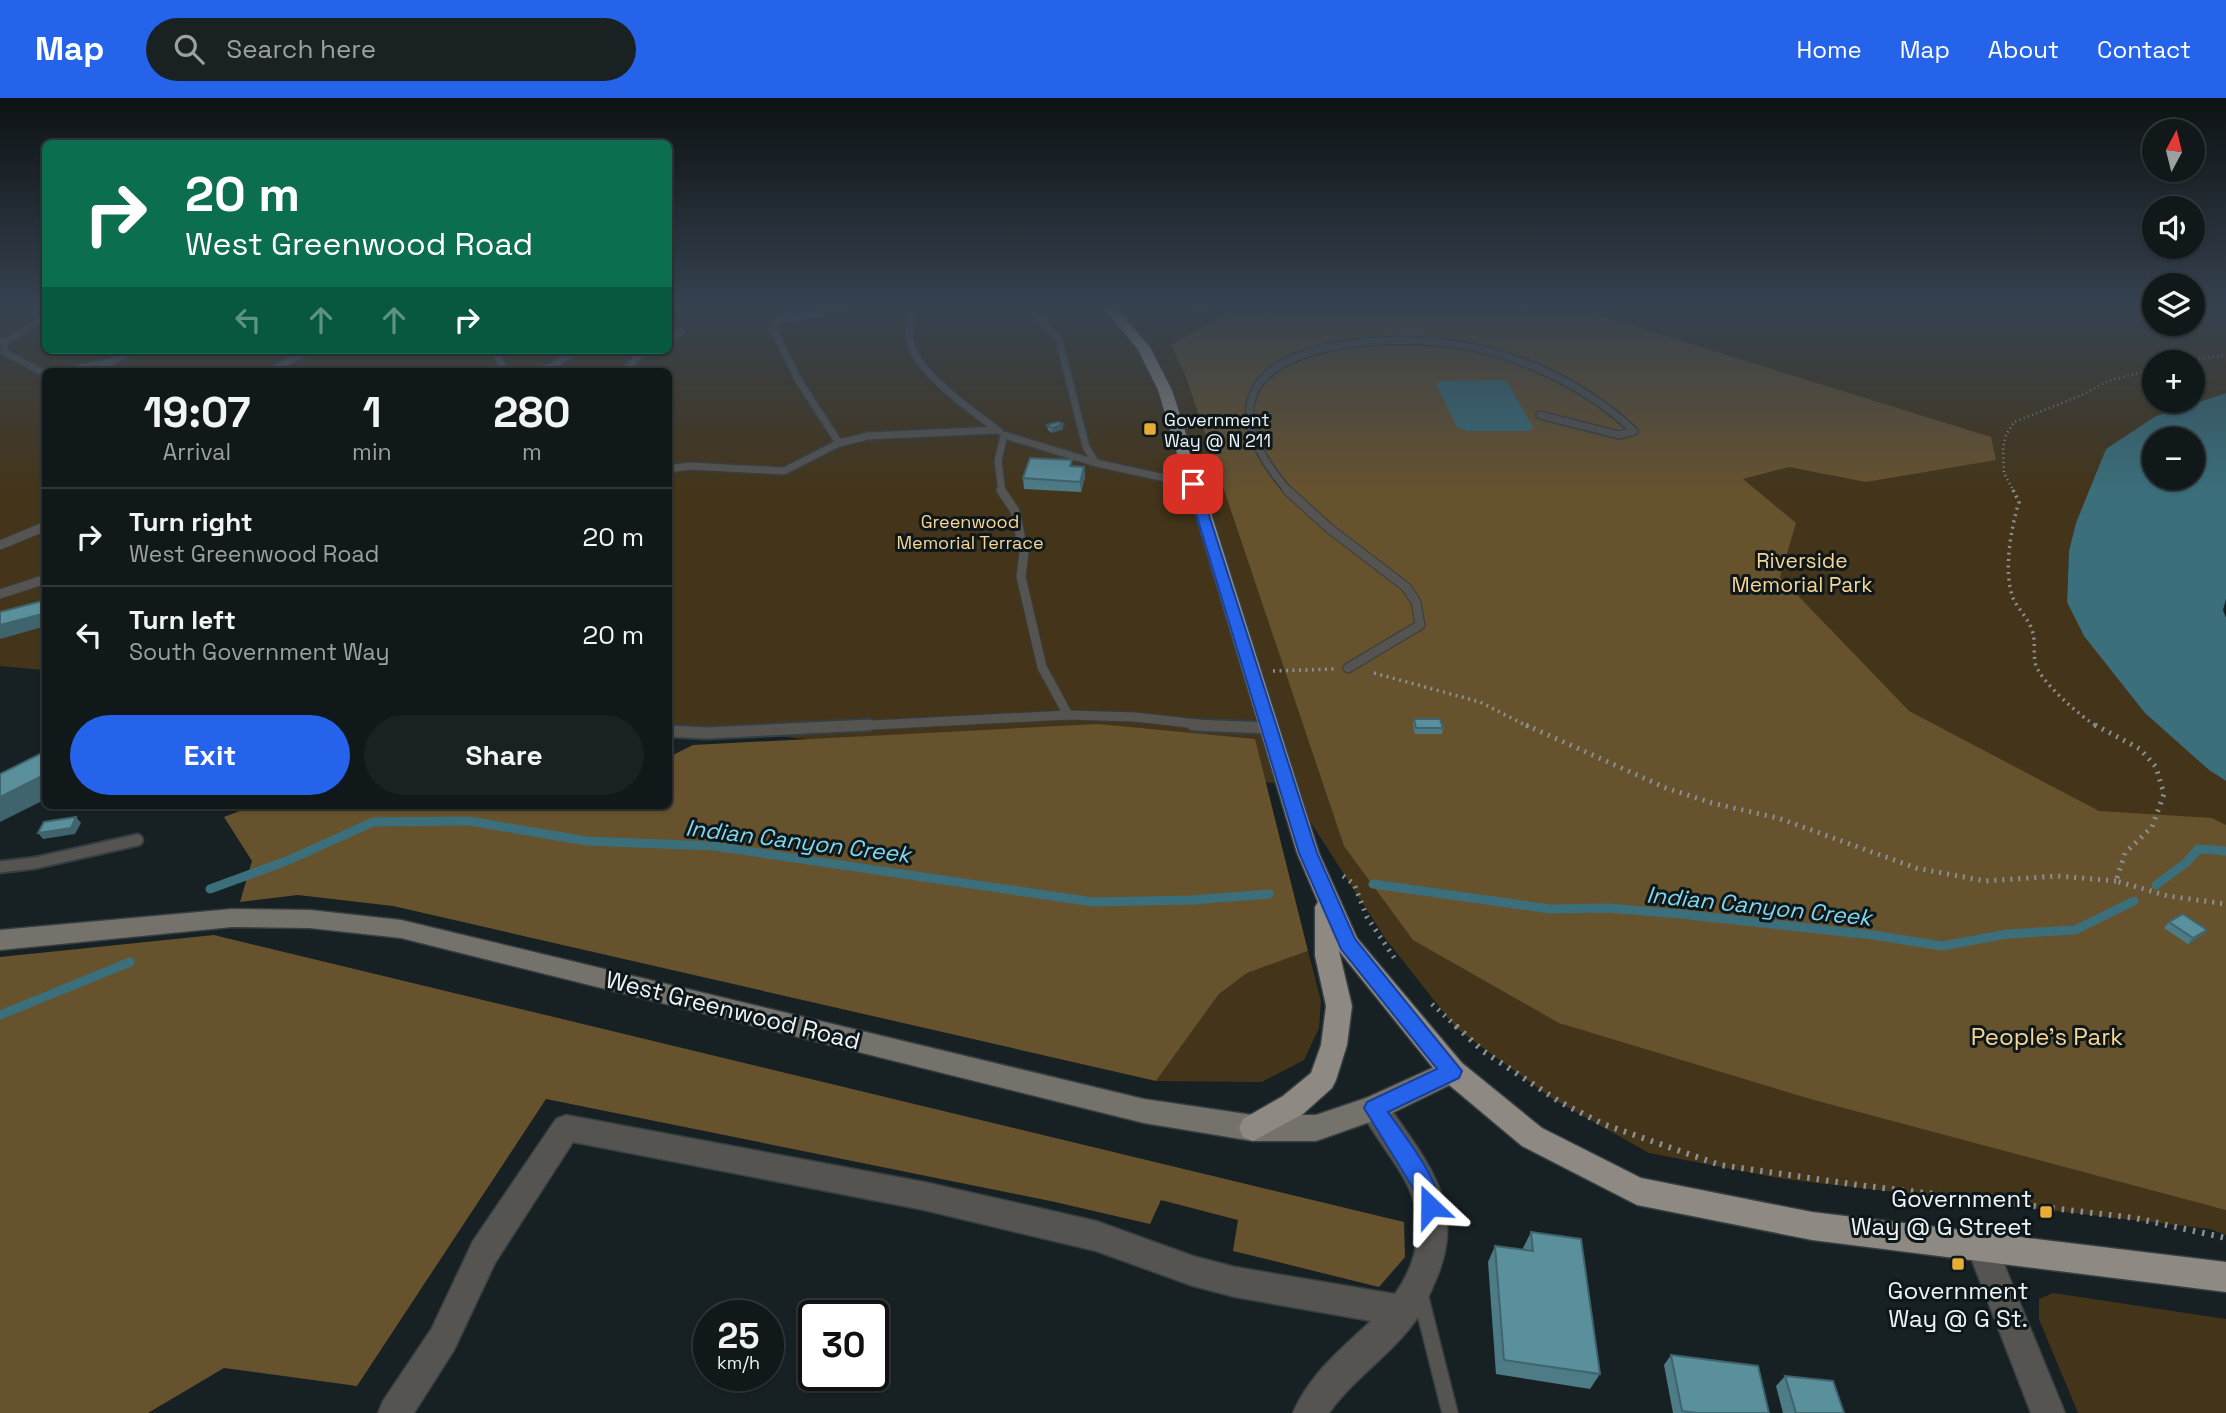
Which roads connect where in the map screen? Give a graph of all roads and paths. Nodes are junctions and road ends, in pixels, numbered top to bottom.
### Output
1 (793, 369) edge
2 (929, 369) edge
3 (1066, 369) edge
4 (1154, 369) edge
5 (1271, 369) edge
6 (1535, 369) edge
7 (2142, 372) edge
8 (1540, 415) dead end
9 (1000, 432) junction
10 (839, 443) junction
11 (1096, 463) junction
12 (672, 468) edge
13 (1193, 484) junction
14 (42, 528) edge
15 (0, 545) edge
16 (42, 580) edge
17 (0, 594) edge
18 (1348, 668) junction
19 (1251, 671) junction
20 (1068, 715) junction
21 (1269, 728) junction
22 (672, 731) edge
23 (137, 840) dead end
24 (1308, 853) junction
25 (0, 867) edge
26 (2116, 881) junction
27 (1327, 898) junction
28 (2226, 904) edge
29 (0, 940) edge
30 (1402, 969) dead end
31 (1423, 994) dead end
32 (1452, 1071) junction
33 (1374, 1108) junction
34 (1253, 1128) junction
35 (2226, 1238) edge
36 (1981, 1245) junction
37 (2226, 1277) edge
38 (1410, 1298) junction
39 (395, 1413) edge
40 (1310, 1413) edge
41 (1450, 1413) edge
42 (2048, 1413) edge

1 - 10 lane
2 - 9 lane
3 - 11 lane
4 - 13 main road
5 - 18 lane
6 - 8 lane
7 - 26 path
9 - 10 lane
9 - 11 lane
9 - 20 lane
10 - 12 lane
11 - 13 lane
13 - 19 main road
14 - 15 lane
16 - 17 lane
18 - 19 path
18 - 26 path
19 - 21 main road
20 - 21 lane
20 - 22 lane
21 - 24 main road
23 - 25 lane
24 - 27 main road
24 - 30 path
26 - 28 path
27 - 32 main road
27 - 34 main road
29 - 34 street, West Greenwood Road
31 - 35 path
32 - 33 street, West Greenwood Road
32 - 36 main road
33 - 34 street, West Greenwood Road
33 - 38 street
36 - 37 main road
36 - 42 street
38 - 39 street
38 - 40 street
38 - 41 lane

